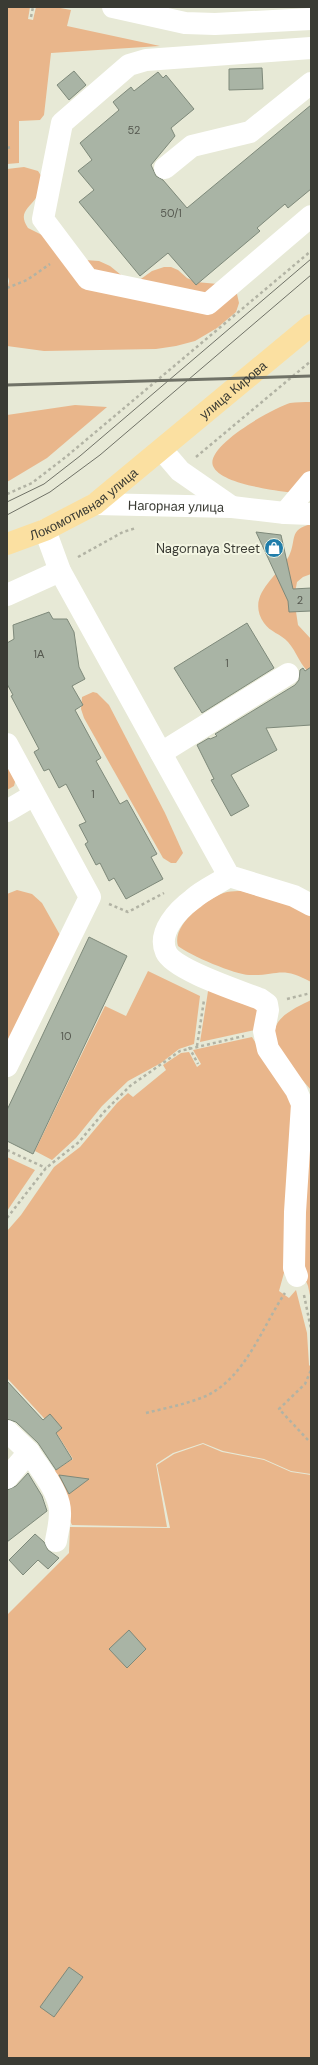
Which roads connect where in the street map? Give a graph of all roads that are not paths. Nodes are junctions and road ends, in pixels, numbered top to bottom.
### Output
1 (113, 7) edge
2 (311, 19) edge
3 (311, 48) edge
4 (311, 83) edge
5 (165, 168) dead end
6 (311, 216) edge
7 (311, 325) edge
8 (158, 453) junction
9 (311, 482) edge
10 (95, 504) junction
11 (232, 507) junction
12 (285, 513) junction
13 (311, 514) edge
14 (45, 530) junction
15 (7, 544) edge
16 (60, 571) junction
17 (7, 595) edge
18 (288, 674) dead end
19 (7, 744) edge
20 (161, 753) junction
21 (34, 795) junction
22 (7, 811) edge
23 (229, 876) junction
24 (311, 904) edge
25 (7, 1066) edge
26 (297, 1276) road end
27 (7, 1431) edge
28 (29, 1452) junction
29 (7, 1478) edge
30 (56, 1541) dead end

1 - 2 street
3 - 6 street
4 - 5 street
7 - 8 main road, улица Кирова
8 - 10 main road, Локомотивная улица
8 - 11 street, Нагорная улица
9 - 12 street
10 - 11 street, Нагорная улица
10 - 14 main road, Локомотивная улица
11 - 12 street, Нагорная улица
12 - 13 street, Нагорная улица
14 - 15 main road, Локомотивная улица
14 - 16 street
16 - 17 street
16 - 20 street
18 - 20 street
19 - 21 street
20 - 23 street
21 - 22 street
21 - 25 street
23 - 24 street
23 - 26 street
27 - 28 street
28 - 29 street
28 - 30 street

